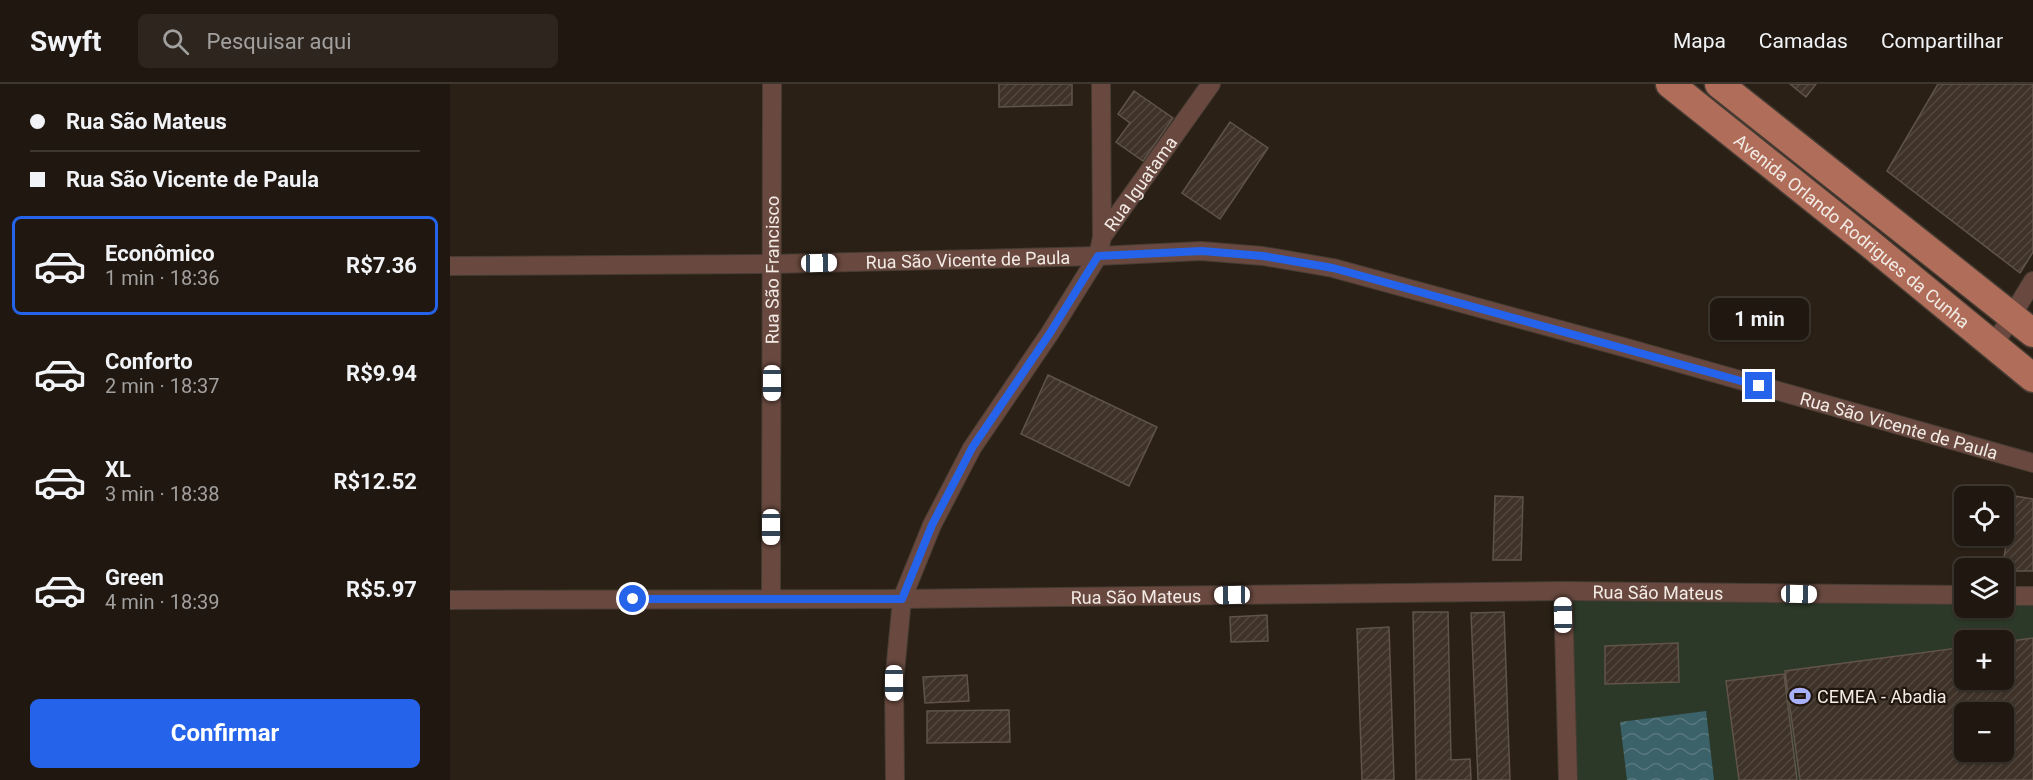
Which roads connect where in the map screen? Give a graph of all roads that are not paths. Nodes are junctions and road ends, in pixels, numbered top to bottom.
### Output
1 (772, 84) edge
2 (1101, 84) edge
3 (1211, 84) edge
4 (1670, 84) edge
5 (1719, 84) edge
6 (1102, 237) junction
7 (1098, 256) junction
8 (772, 264) junction
9 (450, 266) edge
10 (2033, 281) edge
11 (2022, 324) edge
12 (1994, 345) junction
13 (2033, 378) edge
14 (2033, 463) edge
15 (1563, 591) junction
16 (1954, 595) edge
17 (2014, 596) edge
18 (2033, 596) edge
19 (771, 598) junction
20 (902, 599) junction
21 (450, 600) edge
22 (895, 780) edge
23 (1568, 780) edge

1 - 8 street, Rua São Francisco
2 - 6 street
3 - 6 street, Rua Iguatama
4 - 12 main road, Avenida Orlando Rodrigues da Cunha
5 - 11 main road, Avenida Orlando Rodrigues da Cunha
6 - 7 street, Rua Iguatama
7 - 8 street, Rua São Vicente de Paula
7 - 14 street, Rua São Vicente de Paula
7 - 20 street, Rua Iguatama
8 - 9 street, Rua São Vicente de Paula
8 - 19 street, Rua São Francisco
10 - 11 street
11 - 12 street
12 - 13 main road, Avenida Orlando Rodrigues da Cunha
15 - 16 street, Rua São Mateus
15 - 20 street, Rua São Mateus
15 - 23 street
17 - 18 street
19 - 20 street, Rua São Mateus
19 - 21 street, Rua São Mateus
20 - 22 street, Rua Iguatama

